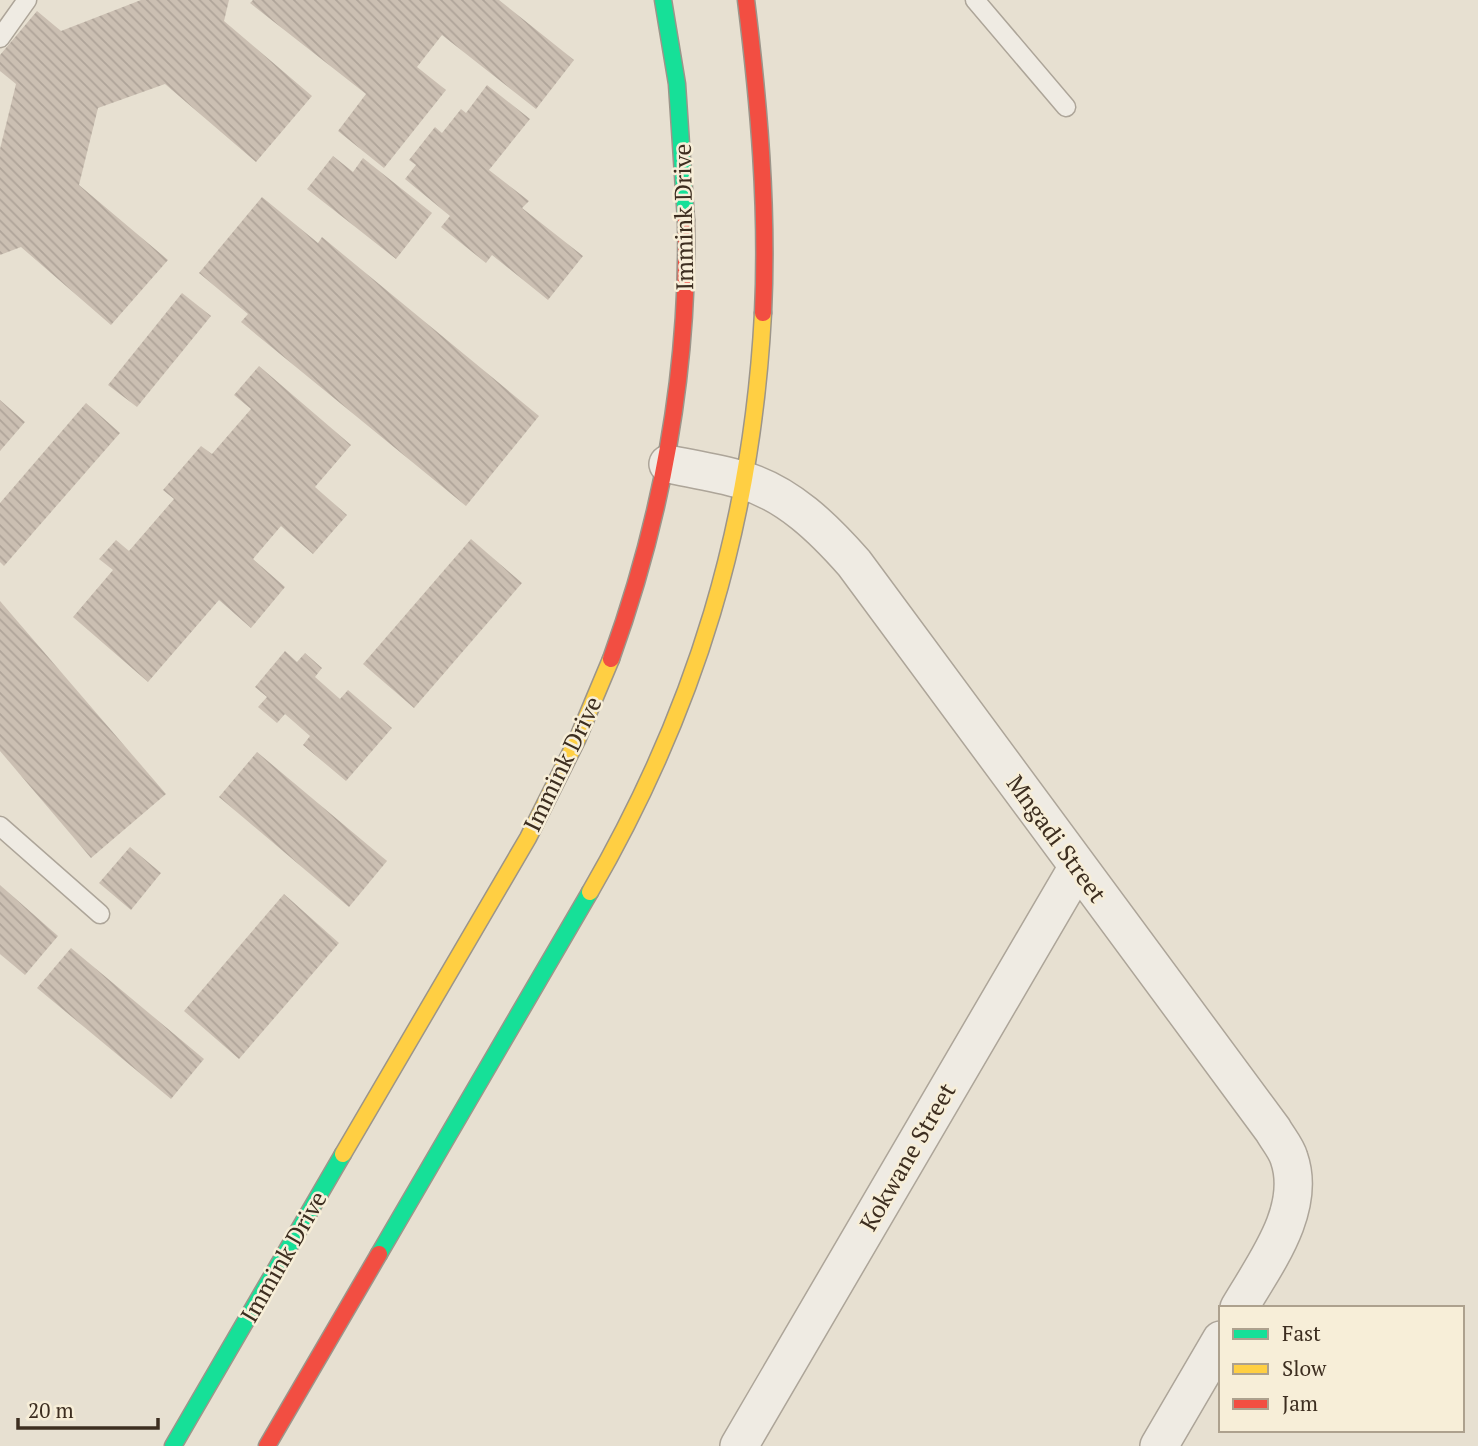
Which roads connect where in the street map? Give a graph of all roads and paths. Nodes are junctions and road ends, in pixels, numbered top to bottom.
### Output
1 (27, 0) edge
2 (663, 0) edge
3 (746, 0) edge
4 (975, 0) edge
5 (0, 38) edge
6 (1066, 107) dead end
7 (668, 464) junction
8 (744, 481) junction
9 (0, 827) edge
10 (1077, 868) junction
11 (100, 914) dead end
12 (1240, 1306) edge
13 (1219, 1343) edge
14 (173, 1446) edge
15 (267, 1446) edge
16 (739, 1446) edge
17 (1159, 1446) edge

1 - 5 lane
2 - 7 main road, Immink Drive
3 - 8 main road
4 - 6 lane
7 - 8 street, Mngadi Street
7 - 14 main road, Immink Drive
8 - 10 street, Mngadi Street
8 - 15 main road
9 - 11 lane
10 - 12 street, Mngadi Street
10 - 16 street, Kokwane Street
13 - 17 street

